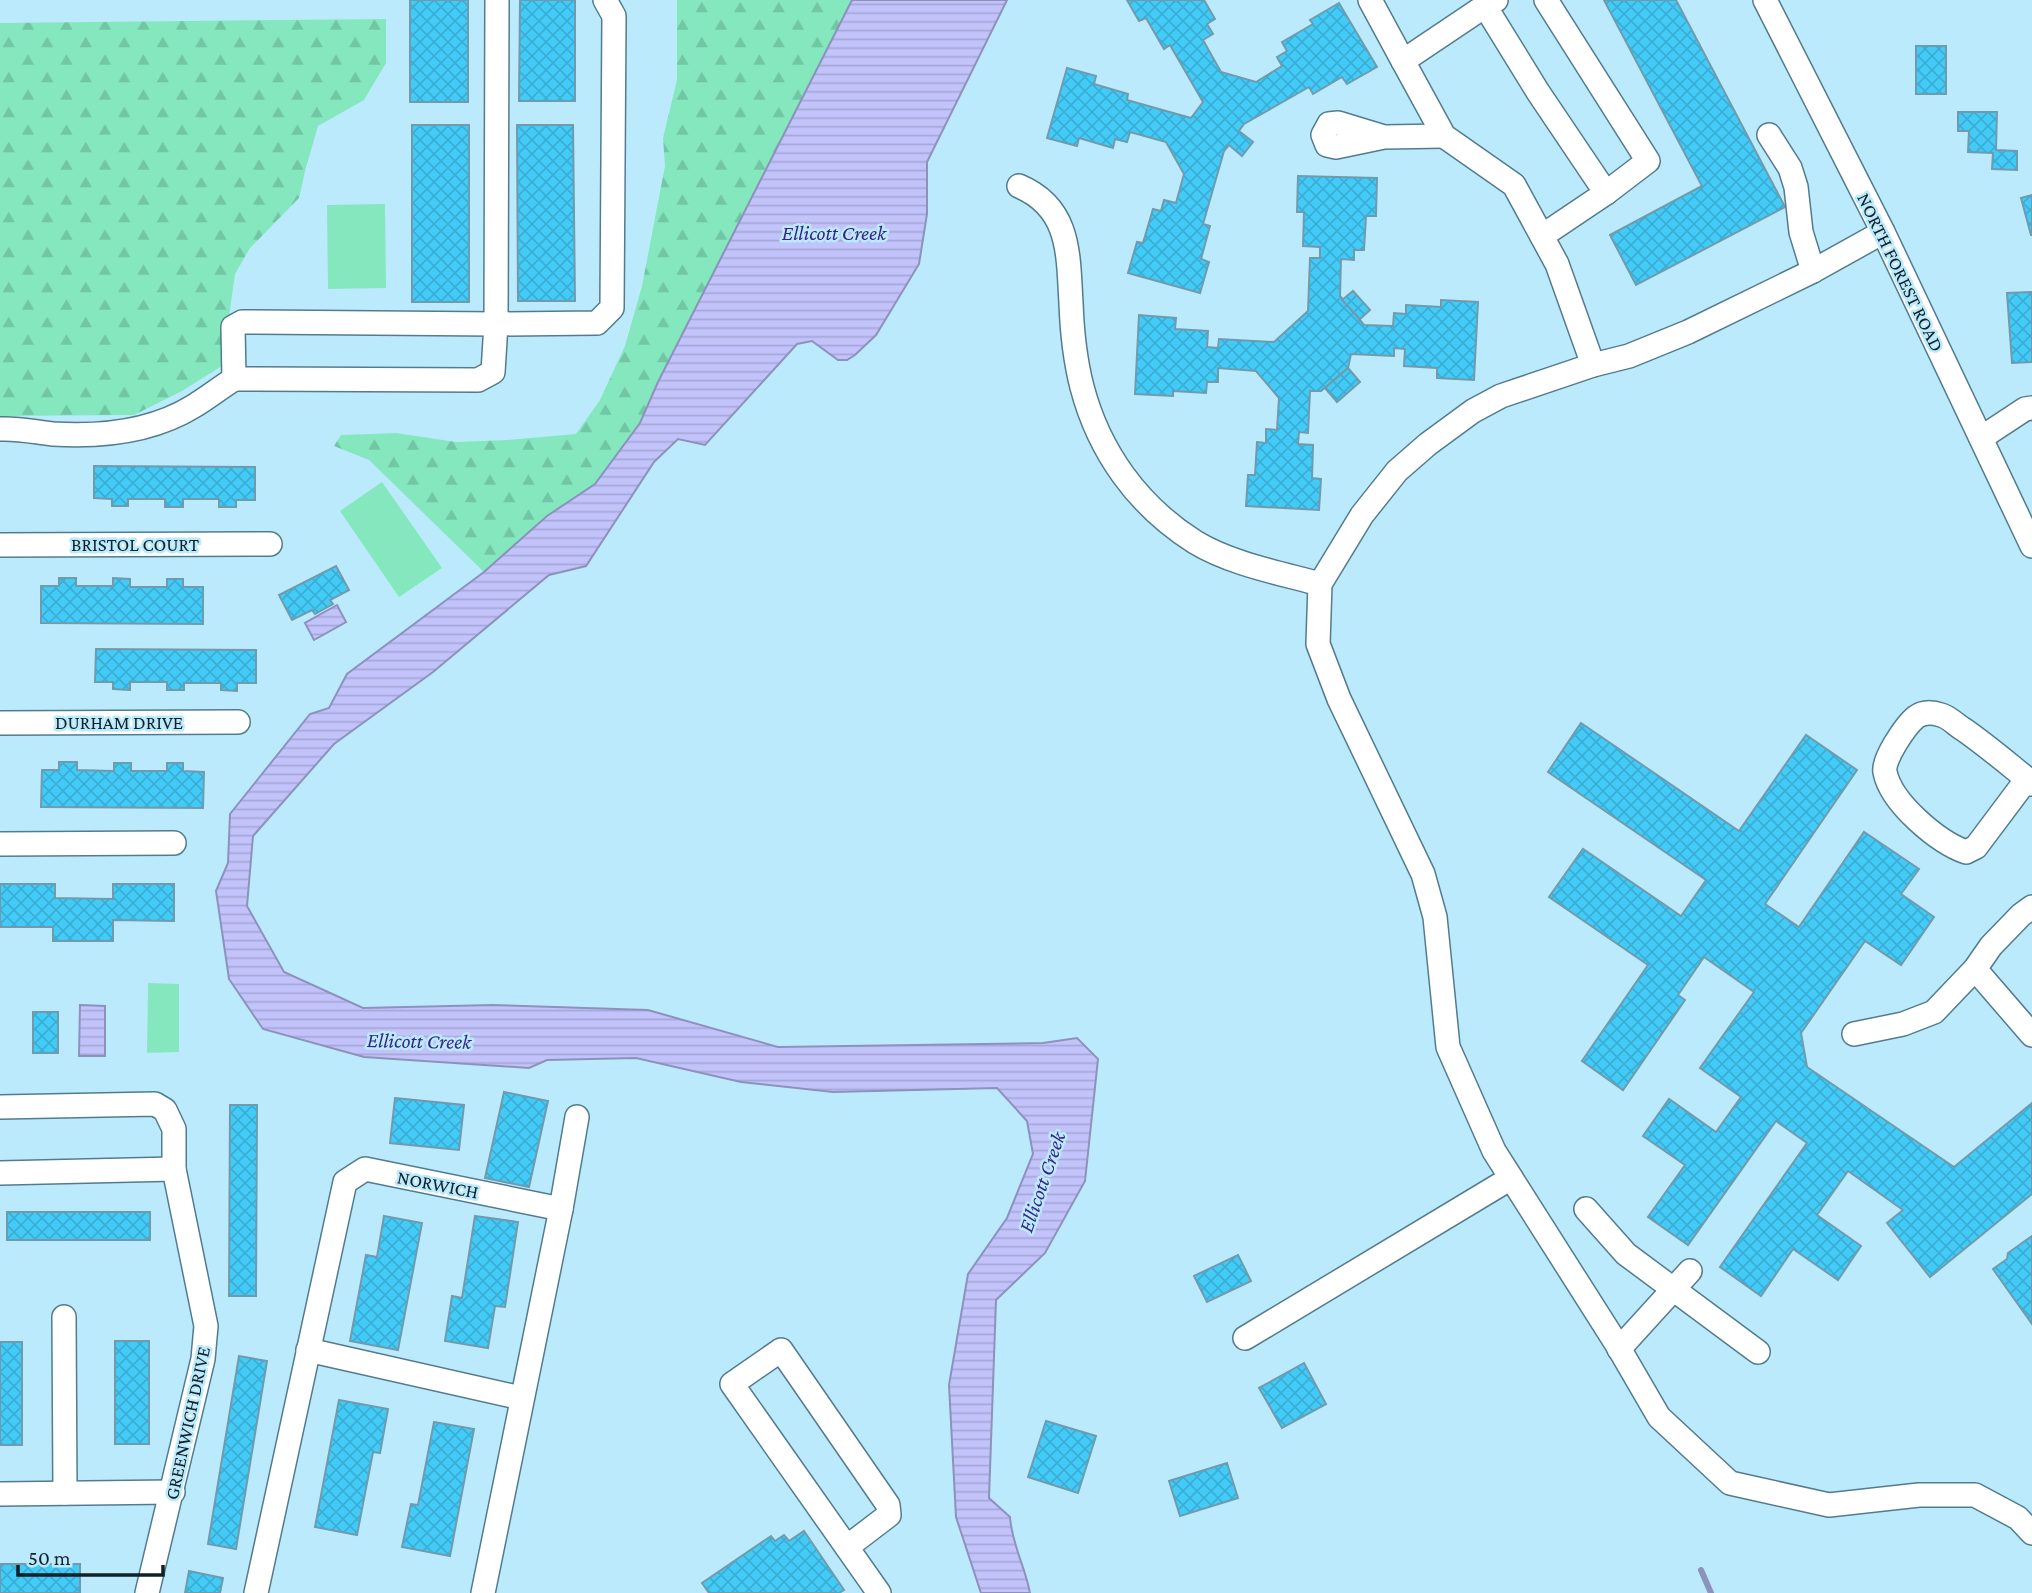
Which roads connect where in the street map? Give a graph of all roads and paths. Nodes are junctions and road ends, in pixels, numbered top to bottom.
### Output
1 (497, 0) edge
2 (605, 0) edge
3 (1370, 0) edge
4 (1546, 0) edge
5 (1765, 0) edge
6 (1491, 3) edge
7 (1403, 61) junction
8 (1769, 135) dead end
9 (1444, 136) junction
10 (1384, 137) dead end
11 (1019, 186) dead end
12 (1606, 193) junction
13 (1883, 232) junction
14 (1542, 236) junction
15 (1813, 271) junction
16 (496, 324) junction
17 (1593, 365) junction
18 (234, 379) junction
19 (2032, 408) edge
20 (0, 429) edge
21 (1981, 438) junction
22 (270, 544) dead end
23 (0, 545) edge
24 (2032, 546) edge
25 (1320, 584) junction
26 (239, 722) dead end
27 (0, 723) edge
28 (2029, 782) edge
29 (0, 844) edge
30 (174, 844) dead end
31 (2032, 907) edge
32 (1975, 970) junction
33 (1854, 1034) dead end
34 (2032, 1035) edge
35 (0, 1107) edge
36 (577, 1117) dead end
37 (173, 1169) junction
38 (0, 1173) edge
39 (1511, 1178) junction
40 (561, 1209) junction
41 (1586, 1209) dead end
42 (1690, 1271) dead end
43 (1672, 1290) junction
44 (64, 1317) dead end
45 (1245, 1338) dead end
46 (1619, 1349) junction
47 (308, 1350) junction
48 (1758, 1352) dead end
49 (522, 1398) junction
50 (173, 1492) junction
51 (65, 1493) junction
52 (0, 1494) edge
53 (2032, 1532) edge
54 (847, 1547) junction
55 (147, 1593) edge
56 (256, 1593) edge
57 (483, 1593) edge
58 (879, 1593) edge

1 - 16 street
2 - 16 street
3 - 7 street
4 - 12 street
5 - 13 street, NORTH FOREST ROAD
6 - 7 street
6 - 12 street
7 - 9 street
8 - 15 street
9 - 10 street
9 - 14 street
11 - 25 street
12 - 14 street
13 - 15 street
13 - 21 street, NORTH FOREST ROAD
14 - 17 street
15 - 17 street
16 - 18 street
16 - 18 street
17 - 25 street
18 - 20 street
19 - 21 street
21 - 24 street, NORTH FOREST ROAD
22 - 23 street, BRISTOL COURT
25 - 39 street
26 - 27 street, DURHAM DRIVE
28 - 28 street
29 - 30 street
31 - 32 street
32 - 33 street
32 - 34 street
35 - 37 street, GREENWICH DRIVE
36 - 40 street
37 - 38 street
37 - 50 street, GREENWICH DRIVE
39 - 45 street
39 - 46 street
40 - 47 street, NORWICH
40 - 49 street
41 - 43 street
42 - 43 street
43 - 46 street
43 - 48 street
44 - 51 street
46 - 53 street
47 - 49 street
47 - 56 street, NORWICH
49 - 57 street
50 - 51 street
50 - 55 street, GREENWICH DRIVE
51 - 52 street
54 - 54 street
54 - 58 street

